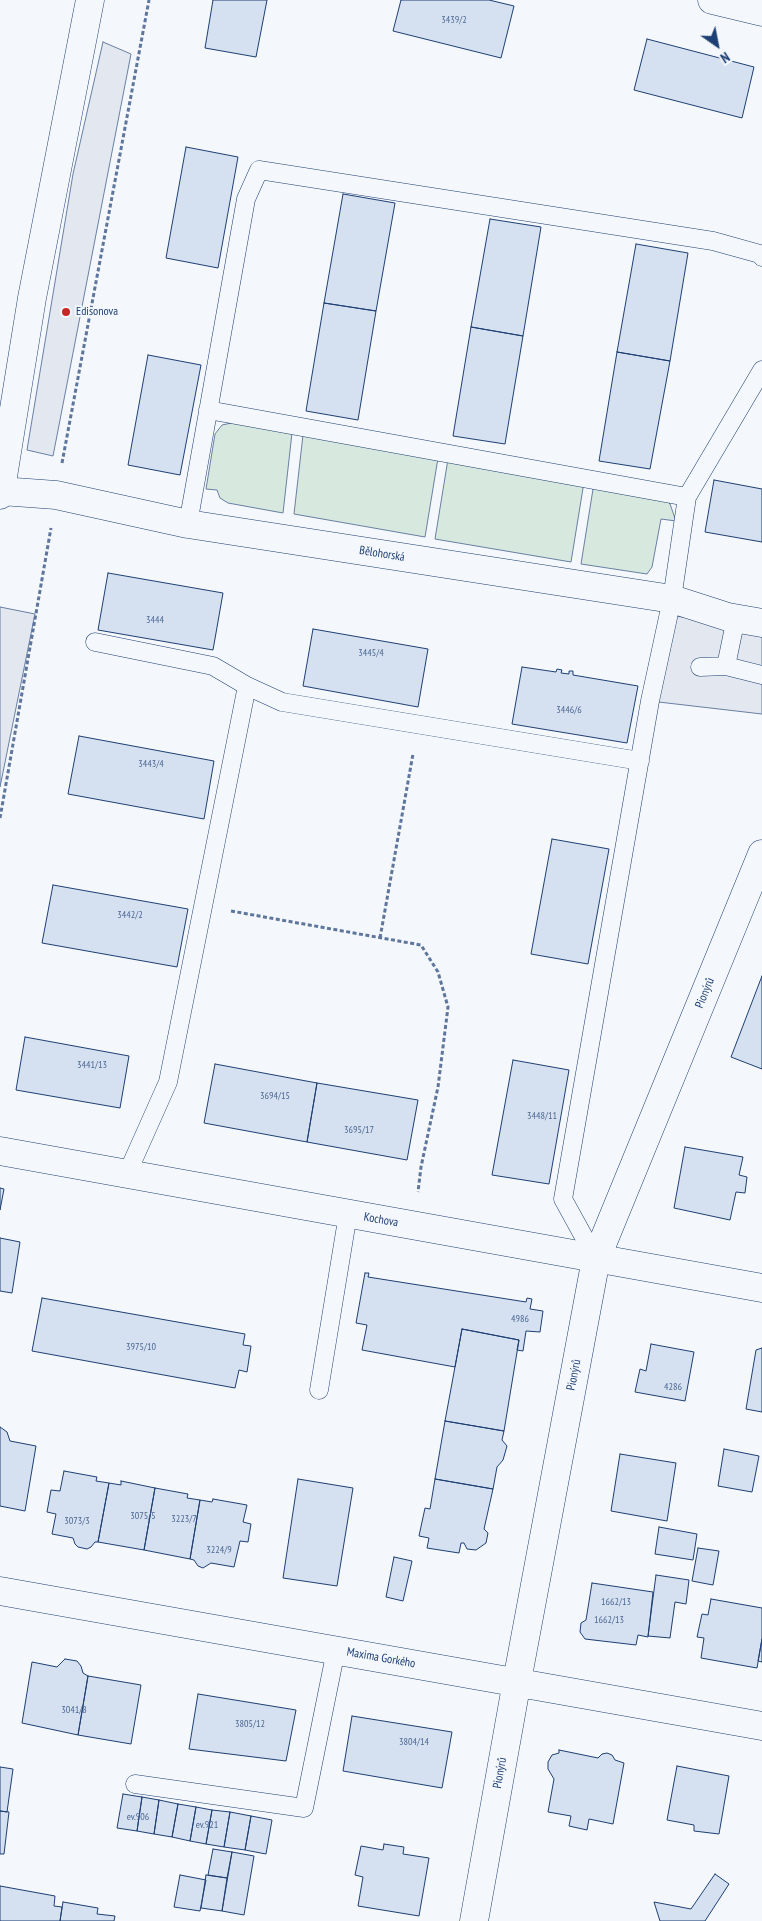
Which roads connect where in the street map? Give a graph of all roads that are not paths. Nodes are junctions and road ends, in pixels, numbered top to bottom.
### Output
1 (90, 0) edge
2 (712, 0) edge
3 (762, 12) edge
4 (762, 258) edge
5 (762, 370) edge
6 (208, 410) junction
7 (0, 492) edge
8 (687, 497) junction
9 (188, 524) junction
10 (672, 599) junction
11 (736, 618) junction
12 (762, 623) edge
13 (95, 642) dead end
14 (726, 666) junction
15 (700, 667) dead end
16 (762, 675) edge
17 (247, 686) junction
18 (640, 762) junction
19 (762, 854) edge
20 (0, 1151) edge
21 (127, 1174) junction
22 (348, 1214) junction
23 (596, 1259) junction
24 (762, 1288) edge
25 (319, 1390) dead end
26 (0, 1591) edge
27 (336, 1650) junction
28 (517, 1681) junction
29 (762, 1726) edge
30 (135, 1784) dead end
31 (474, 1921) edge

1 - 7 street
2 - 3 street
4 - 6 lane
5 - 8 lane
6 - 8 lane
6 - 9 lane
7 - 9 street, Bělohorská
8 - 10 lane
9 - 10 street, Bělohorská
10 - 11 street, Bělohorská
10 - 18 lane
11 - 12 street, Bělohorská
11 - 14 lane
13 - 17 lane
14 - 15 lane
14 - 16 lane
17 - 18 lane
17 - 21 lane
18 - 23 lane
19 - 23 street, Pionýrů
20 - 21 street, Kochova
21 - 22 street, Kochova
22 - 23 street, Kochova
22 - 25 lane
23 - 24 street, Kochova
23 - 28 street, Pionýrů
26 - 27 street, Maxima Gorkého
27 - 28 street, Maxima Gorkého
27 - 30 lane
28 - 29 street, Maxima Gorkého
28 - 31 street, Pionýrů

